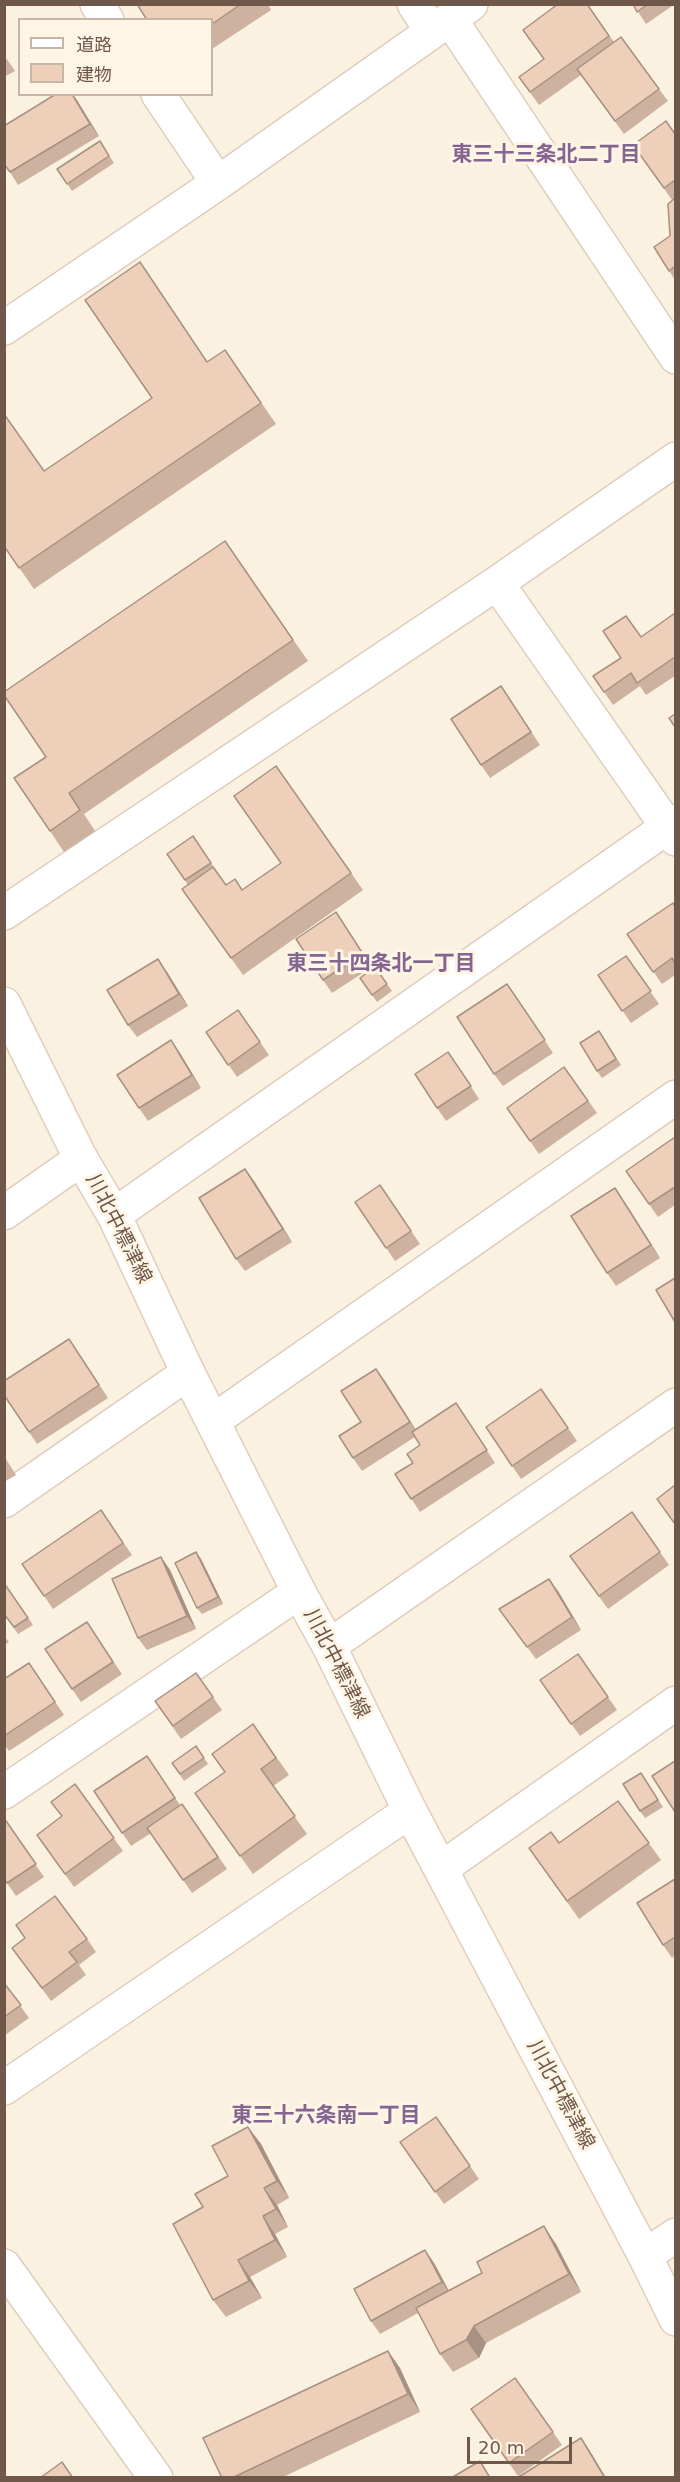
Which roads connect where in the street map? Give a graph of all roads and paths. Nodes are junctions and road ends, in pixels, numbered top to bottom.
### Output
1 (97, 4) edge
2 (442, 15) edge
3 (106, 18) edge
4 (159, 96) edge
5 (218, 183) junction
6 (4, 328) edge
7 (675, 357) edge
8 (675, 459) edge
9 (498, 583) junction
10 (673, 829) edge
11 (4, 913) edge
12 (4, 1004) edge
13 (675, 1097) edge
14 (81, 1159) junction
15 (4, 1213) edge
16 (114, 1215) junction
17 (188, 1373) junction
18 (675, 1405) edge
19 (213, 1421) junction
20 (4, 1501) edge
21 (299, 1592) junction
22 (329, 1646) junction
23 (675, 1703) edge
24 (4, 1792) edge
25 (410, 1811) junction
26 (441, 1868) junction
27 (4, 2088) edge
28 (675, 2235) edge
29 (645, 2256) junction
30 (4, 2266) edge
31 (675, 2319) edge
32 (156, 2478) edge

1 - 3 street
2 - 5 street
2 - 7 street
4 - 5 street
5 - 6 street
8 - 9 street
9 - 10 street
9 - 11 street
10 - 16 street
12 - 14 street, 川北中標津線
13 - 19 street
14 - 15 street
14 - 16 street, 川北中標津線
16 - 17 street, 川北中標津線
17 - 19 street, 川北中標津線
17 - 20 street
18 - 22 street
19 - 21 street, 川北中標津線
21 - 22 street, 川北中標津線
21 - 24 street
22 - 25 street, 川北中標津線
23 - 26 street
25 - 26 street, 川北中標津線
25 - 27 street
26 - 29 street, 川北中標津線
28 - 29 street
29 - 31 street, 川北中標津線
30 - 32 street

